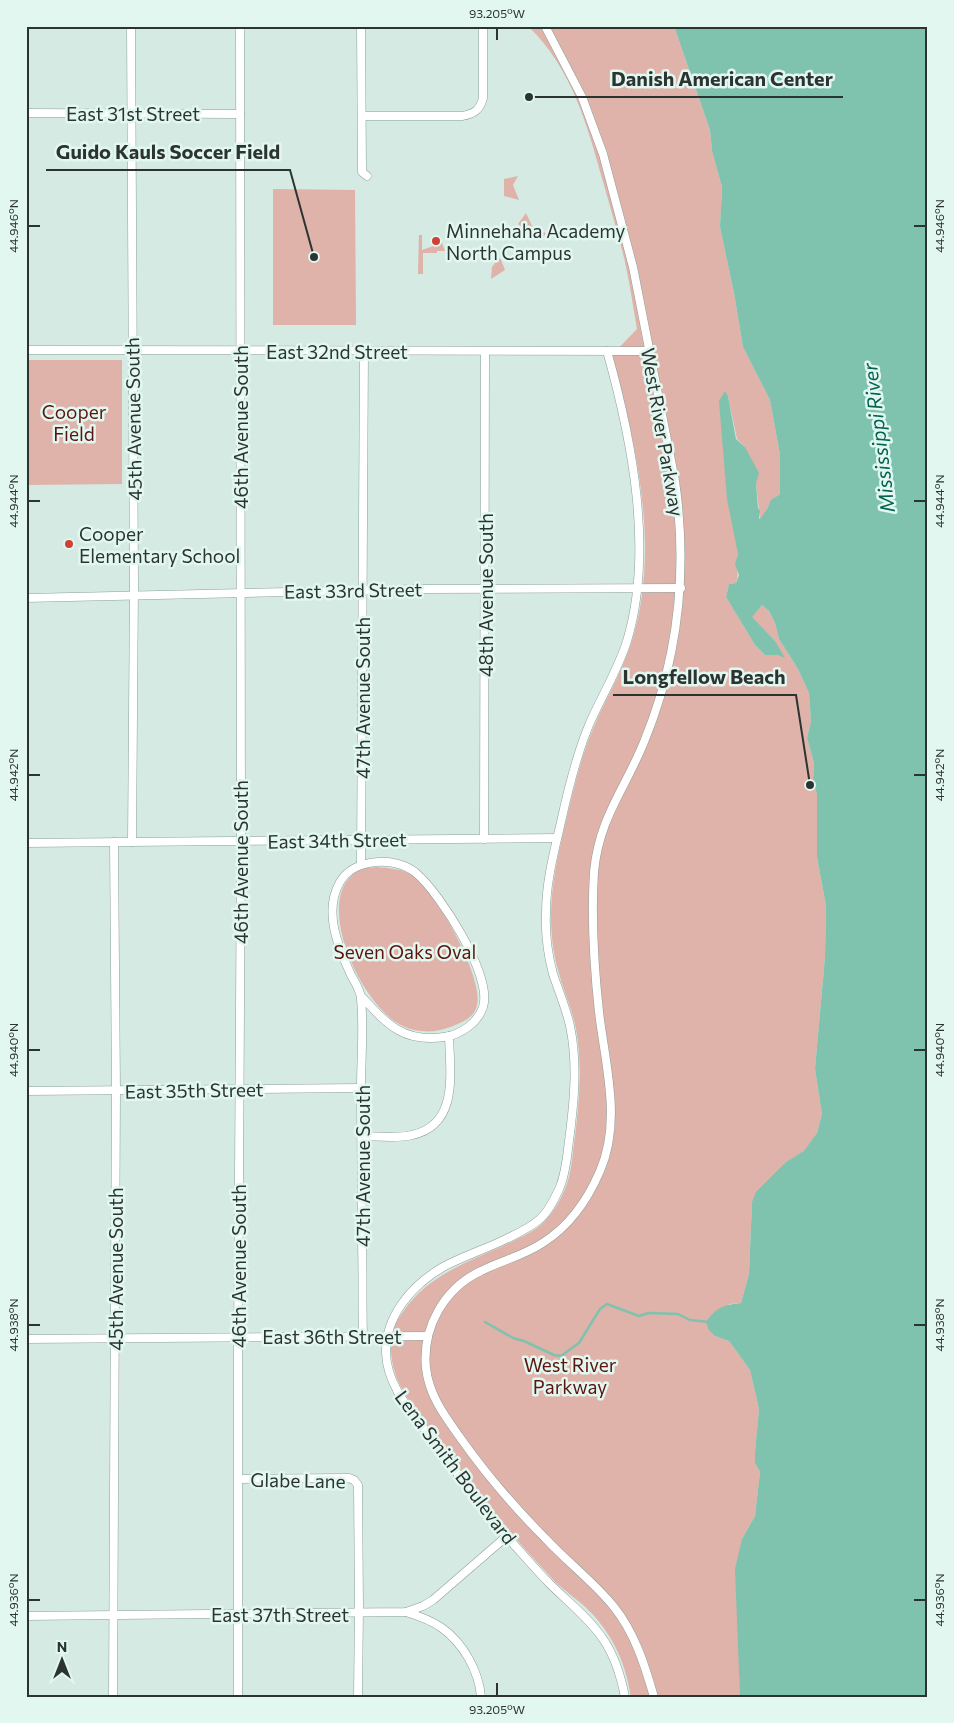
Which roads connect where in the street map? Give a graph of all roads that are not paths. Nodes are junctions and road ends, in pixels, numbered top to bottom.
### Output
1 (131, 26) edge
2 (240, 26) edge
3 (361, 26) edge
4 (483, 26) edge
5 (545, 26) edge
6 (26, 113) edge
7 (131, 113) junction
8 (240, 114) junction
9 (362, 116) junction
10 (367, 176) dead end
11 (26, 350) edge
12 (132, 350) junction
13 (240, 350) junction
14 (364, 351) junction
15 (485, 351) junction
16 (607, 351) junction
17 (649, 351) junction
18 (484, 588) junction
19 (638, 588) junction
20 (681, 588) junction
21 (362, 590) junction
22 (241, 593) junction
23 (134, 596) junction
24 (26, 598) edge
25 (557, 838) junction
26 (362, 839) junction
27 (484, 839) junction
28 (241, 841) junction
29 (114, 842) junction
30 (132, 842) junction
31 (26, 843) edge
32 (361, 864) junction
33 (361, 996) junction
34 (449, 1036) junction
35 (361, 1088) junction
36 (239, 1089) junction
37 (116, 1091) junction
38 (26, 1092) edge
39 (361, 1136) junction
40 (238, 1336) junction
41 (363, 1336) junction
42 (386, 1336) junction
43 (428, 1336) junction
44 (114, 1338) junction
45 (26, 1339) edge
46 (239, 1479) junction
47 (507, 1536) junction
48 (406, 1612) junction
49 (113, 1614) junction
50 (238, 1614) junction
51 (359, 1614) junction
52 (26, 1616) edge
53 (113, 1697) edge
54 (238, 1697) edge
55 (358, 1697) edge
56 (481, 1697) edge
57 (625, 1697) edge
58 (654, 1697) edge

1 - 7 street, 45th Avenue South
2 - 8 street, 46th Avenue South
3 - 9 street
4 - 9 street
5 - 17 street, West River Parkway
6 - 7 street, East 31st Street
7 - 8 street, East 31st Street
7 - 12 street, 45th Avenue South
8 - 13 street, 46th Avenue South
9 - 10 street
11 - 12 street, East 32nd Street
12 - 13 street, East 32nd Street
12 - 23 street, 45th Avenue South
13 - 14 street, East 32nd Street
13 - 22 street, 46th Avenue South
14 - 15 street, East 32nd Street
14 - 21 street, 47th Avenue South
15 - 16 street, East 32nd Street
15 - 18 street, 48th Avenue South
16 - 17 street, East 32nd Street
16 - 19 street, Lena Smith Boulevard
17 - 20 street, West River Parkway
18 - 19 street, East 33rd Street
18 - 21 street, East 33rd Street
18 - 27 street, 48th Avenue South
19 - 20 street, East 33rd Street
19 - 25 street, Lena Smith Boulevard
20 - 43 street, West River Parkway
21 - 22 street, East 33rd Street
21 - 26 street, 47th Avenue South
22 - 23 street, East 33rd Street
22 - 28 street, 46th Avenue South
23 - 24 street, East 33rd Street
23 - 30 street, 45th Avenue South
25 - 27 street, East 34th Street
25 - 42 street, Lena Smith Boulevard
26 - 27 street, East 34th Street
26 - 28 street, East 34th Street
26 - 32 street, 47th Avenue South
28 - 30 street, East 34th Street
28 - 36 street, 46th Avenue South
29 - 30 street, East 34th Street
29 - 31 street, East 34th Street
29 - 37 street, 45th Avenue South
32 - 33 street
32 - 34 street
33 - 34 street
33 - 35 street, 47th Avenue South
34 - 39 street
35 - 36 street, East 35th Street
35 - 39 street, 47th Avenue South
36 - 37 street, East 35th Street
36 - 40 street, 46th Avenue South
37 - 38 street, East 35th Street
37 - 44 street, 45th Avenue South
39 - 41 street, 47th Avenue South
40 - 41 street, East 36th Street
40 - 44 street, East 36th Street
40 - 46 street, 46th Avenue South
41 - 42 street, East 36th Street
42 - 43 street, East 36th Street
42 - 47 street, Lena Smith Boulevard
43 - 58 street, West River Parkway
44 - 45 street, East 36th Street
44 - 49 street, 45th Avenue South
46 - 50 street, 46th Avenue South
46 - 51 street, Glabe Lane
47 - 48 street, East 37th Street
47 - 57 street, Lena Smith Boulevard
48 - 51 street, East 37th Street
48 - 56 street
49 - 50 street, East 37th Street
49 - 52 street, East 37th Street
49 - 53 street, 45th Avenue South
50 - 51 street, East 37th Street
50 - 54 street, 46th Avenue South
51 - 55 street

